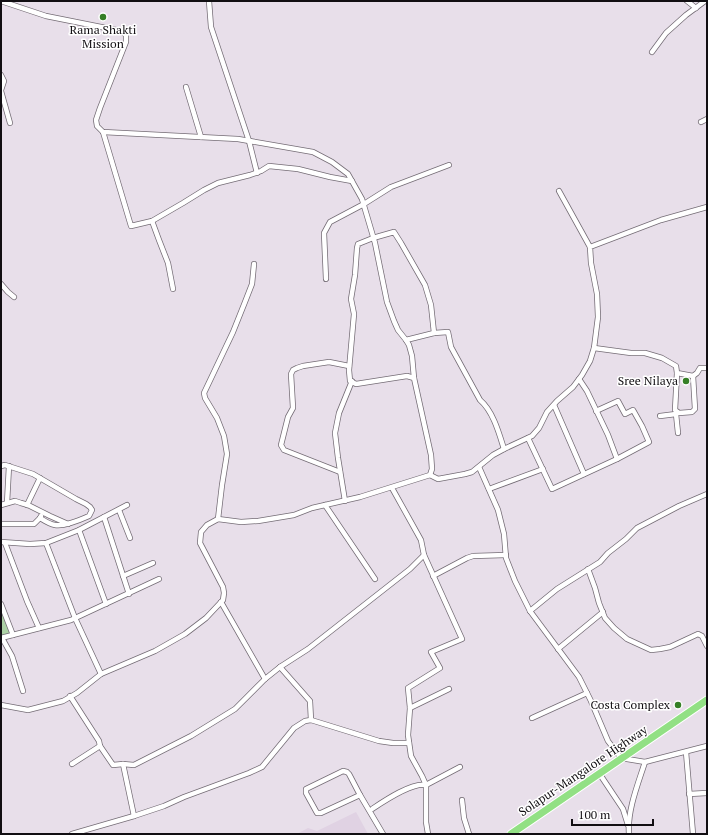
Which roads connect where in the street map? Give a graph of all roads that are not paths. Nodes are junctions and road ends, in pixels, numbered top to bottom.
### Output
1 (1, 1) edge
2 (209, 1) edge
3 (687, 1) edge
4 (705, 1) edge
5 (696, 8) junction
6 (652, 52) dead end
7 (1, 75) edge
8 (186, 87) dead end
9 (1, 91) edge
10 (707, 119) edge
11 (701, 122) dead end
12 (10, 123) dead end
13 (103, 132) junction
14 (201, 137) junction
15 (249, 141) junction
16 (449, 165) dead end
17 (257, 173) junction
18 (352, 181) junction
19 (559, 191) dead end
20 (364, 204) junction
21 (707, 207) edge
22 (152, 221) junction
23 (373, 238) junction
24 (590, 247) junction
25 (254, 264) dead end
26 (326, 279) dead end
27 (1, 284) edge
28 (173, 289) dead end
29 (14, 297) dead end
30 (434, 333) junction
31 (406, 340) junction
32 (594, 348) junction
33 (349, 366) junction
34 (707, 368) edge
35 (677, 373) junction
36 (693, 376) junction
37 (414, 378) junction
38 (579, 380) junction
39 (352, 381) junction
40 (554, 405) junction
41 (596, 411) junction
42 (676, 413) junction
43 (660, 416) dead end
44 (678, 433) dead end
45 (528, 438) junction
46 (504, 449) junction
47 (617, 459) junction
48 (1, 466) edge
49 (8, 466) junction
50 (479, 467) junction
51 (543, 469) junction
52 (340, 472) junction
53 (584, 474) junction
54 (430, 475) junction
55 (40, 478) junction
56 (392, 488) junction
57 (490, 489) junction
58 (707, 494) edge
59 (345, 501) junction
60 (7, 503) junction
61 (1, 505) edge
62 (27, 505) junction
63 (127, 505) dead end
64 (324, 505) junction
65 (119, 510) junction
66 (43, 513) junction
67 (104, 517) junction
68 (40, 518) junction
69 (218, 519) junction
70 (1, 524) edge
71 (68, 524) junction
72 (79, 530) junction
73 (130, 538) dead end
74 (3, 542) edge
75 (46, 543) junction
76 (424, 555) junction
77 (506, 555) junction
78 (152, 563) dead end
79 (588, 569) junction
80 (123, 576) junction
81 (433, 576) junction
82 (159, 579) dead end
83 (375, 579) dead end
84 (128, 594) junction
85 (221, 602) junction
86 (1, 604) edge
87 (106, 604) junction
88 (530, 610) junction
89 (602, 612) junction
90 (75, 618) junction
91 (39, 628) junction
92 (13, 635) junction
93 (1, 638) edge
94 (707, 646) edge
95 (558, 649) junction
96 (280, 667) junction
97 (101, 674) junction
98 (265, 679) junction
99 (449, 689) dead end
100 (24, 691) dead end
101 (587, 692) junction
102 (70, 696) junction
103 (707, 700) edge
104 (1, 705) edge
105 (410, 708) junction
106 (532, 718) dead end
107 (311, 720) junction
108 (409, 743) junction
109 (100, 746) junction
110 (707, 746) edge
111 (686, 752) junction
112 (621, 758) junction
113 (645, 762) junction
114 (72, 764) dead end
115 (123, 764) junction
116 (460, 767) dead end
117 (600, 773) junction
118 (426, 785) junction
119 (707, 793) edge
120 (360, 794) junction
121 (689, 794) junction
122 (462, 800) dead end
123 (372, 809) dead end
124 (134, 816) junction
125 (629, 827) junction
126 (72, 834) edge
127 (383, 834) edge
128 (428, 834) edge
129 (470, 834) edge
130 (510, 834) edge
131 (629, 834) edge
132 (692, 834) edge

1 - 13 street
2 - 15 street
3 - 5 street
4 - 5 street
5 - 6 street
7 - 9 street
8 - 14 street
9 - 12 street
10 - 11 street
13 - 14 street
13 - 22 street
14 - 15 street
15 - 17 street
15 - 18 street
16 - 20 street
17 - 18 street
17 - 22 street
18 - 20 street
19 - 24 street
20 - 23 street
20 - 26 street
21 - 24 street
22 - 28 street
23 - 30 street
23 - 31 street
23 - 33 street
24 - 32 street
25 - 69 street
27 - 29 street
30 - 31 street
30 - 46 street
31 - 37 street
32 - 35 street
32 - 38 street
33 - 39 street
33 - 52 street
34 - 36 street
35 - 36 street
35 - 42 street
36 - 42 street
37 - 39 street
37 - 54 street
38 - 40 street
38 - 41 street
39 - 52 street
40 - 45 street
40 - 53 street
41 - 47 street
41 - 47 street
42 - 43 street
42 - 44 street
45 - 46 street
45 - 51 street
46 - 50 street
47 - 53 street
48 - 49 street
49 - 55 street
49 - 60 street
50 - 54 street
50 - 57 street
51 - 53 street
51 - 57 street
52 - 59 street
54 - 56 street
55 - 62 street
55 - 71 street
56 - 59 street
56 - 76 street
57 - 77 street
58 - 79 street
59 - 64 street
60 - 61 street
60 - 62 street
62 - 66 street
63 - 65 street
64 - 69 street
64 - 83 street
65 - 67 street
65 - 73 street
66 - 68 street
66 - 71 street
67 - 72 street
67 - 80 street
68 - 70 street
68 - 71 street
69 - 85 street
72 - 75 street
72 - 87 street
74 - 75 street
74 - 91 street
75 - 90 street
76 - 81 street
76 - 96 street
77 - 81 street
77 - 88 street
78 - 80 street
79 - 88 street
79 - 89 street
80 - 84 street
81 - 105 street
82 - 84 street
84 - 87 street
85 - 97 street
85 - 98 street
86 - 92 street
87 - 90 street
88 - 95 street
89 - 94 street
89 - 95 street
90 - 91 street
90 - 97 street
91 - 92 street
92 - 93 street
93 - 100 street
95 - 101 street
96 - 98 street
96 - 107 street
97 - 102 street
98 - 115 street
99 - 105 street
101 - 106 street
101 - 112 street
102 - 104 street
102 - 109 street
103 - 112 highway, Solapur-Mangalore Highway
105 - 108 street
107 - 108 street
107 - 124 street
108 - 118 street
109 - 114 street
109 - 115 street
110 - 111 street
111 - 113 street
111 - 121 street
112 - 113 street
112 - 117 highway, Solapur-Mangalore Highway
113 - 125 street
115 - 124 street
116 - 118 street
117 - 125 street
117 - 130 highway, Solapur-Mangalore Highway
118 - 123 street
118 - 128 street
119 - 121 street
120 - 120 street
120 - 127 street
121 - 132 street
122 - 129 street
124 - 126 street
125 - 131 street

